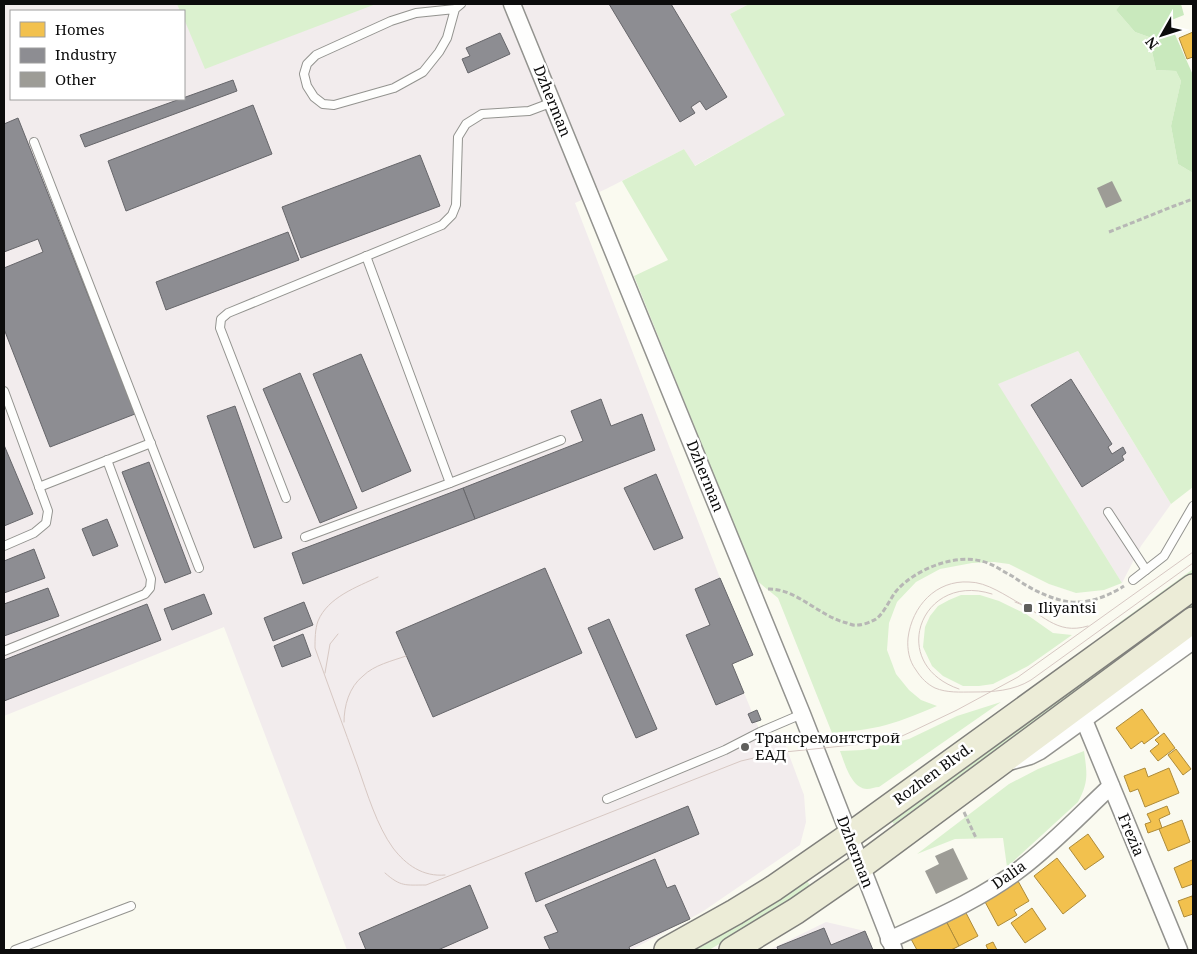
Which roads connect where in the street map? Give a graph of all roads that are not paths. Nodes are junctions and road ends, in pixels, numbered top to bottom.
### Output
1 (512, 4) edge
2 (458, 6) edge
3 (552, 102) junction
4 (34, 142) dead end
5 (366, 256) junction
6 (4, 392) edge
7 (561, 440) dead end
8 (151, 443) junction
9 (106, 460) junction
10 (450, 483) junction
11 (39, 487) junction
12 (286, 498) dead end
13 (1193, 506) edge
14 (1108, 512) dead end
15 (305, 537) dead end
16 (4, 546) edge
17 (199, 568) dead end
18 (1146, 570) junction
19 (1133, 580) road end
20 (1193, 587) edge
21 (1193, 620) edge
22 (1193, 641) edge
23 (4, 651) edge
24 (802, 714) junction
25 (1084, 720) junction
26 (984, 773) junction
27 (1111, 786) junction
28 (607, 799) dead end
29 (849, 836) junction
30 (861, 866) junction
31 (131, 906) dead end
32 (891, 945) edge
33 (15, 950) edge
34 (666, 950) edge
35 (732, 950) edge
36 (1179, 950) edge

1 - 3 street, Dzherman
2 - 2 lane
3 - 5 lane
3 - 24 street, Dzherman
4 - 8 lane
5 - 10 lane
5 - 12 lane
6 - 11 lane
7 - 10 lane
8 - 9 lane
8 - 17 lane
9 - 11 lane
9 - 23 lane
10 - 15 lane
11 - 16 lane
13 - 18 lane
14 - 18 lane
18 - 19 lane
20 - 29 main road, Rozhen Blvd.
21 - 26 main road, Rozhen Blvd.
22 - 25 street
24 - 28 lane
24 - 29 street, Dzherman
25 - 26 street
25 - 27 street, Frezia
26 - 30 main road, Rozhen Blvd.
27 - 32 street, Dalia
27 - 36 street, Frezia
29 - 30 street, Dzherman
29 - 34 main road, Rozhen Blvd.
30 - 32 street, Dzherman
30 - 35 main road, Rozhen Blvd.
31 - 33 lane

